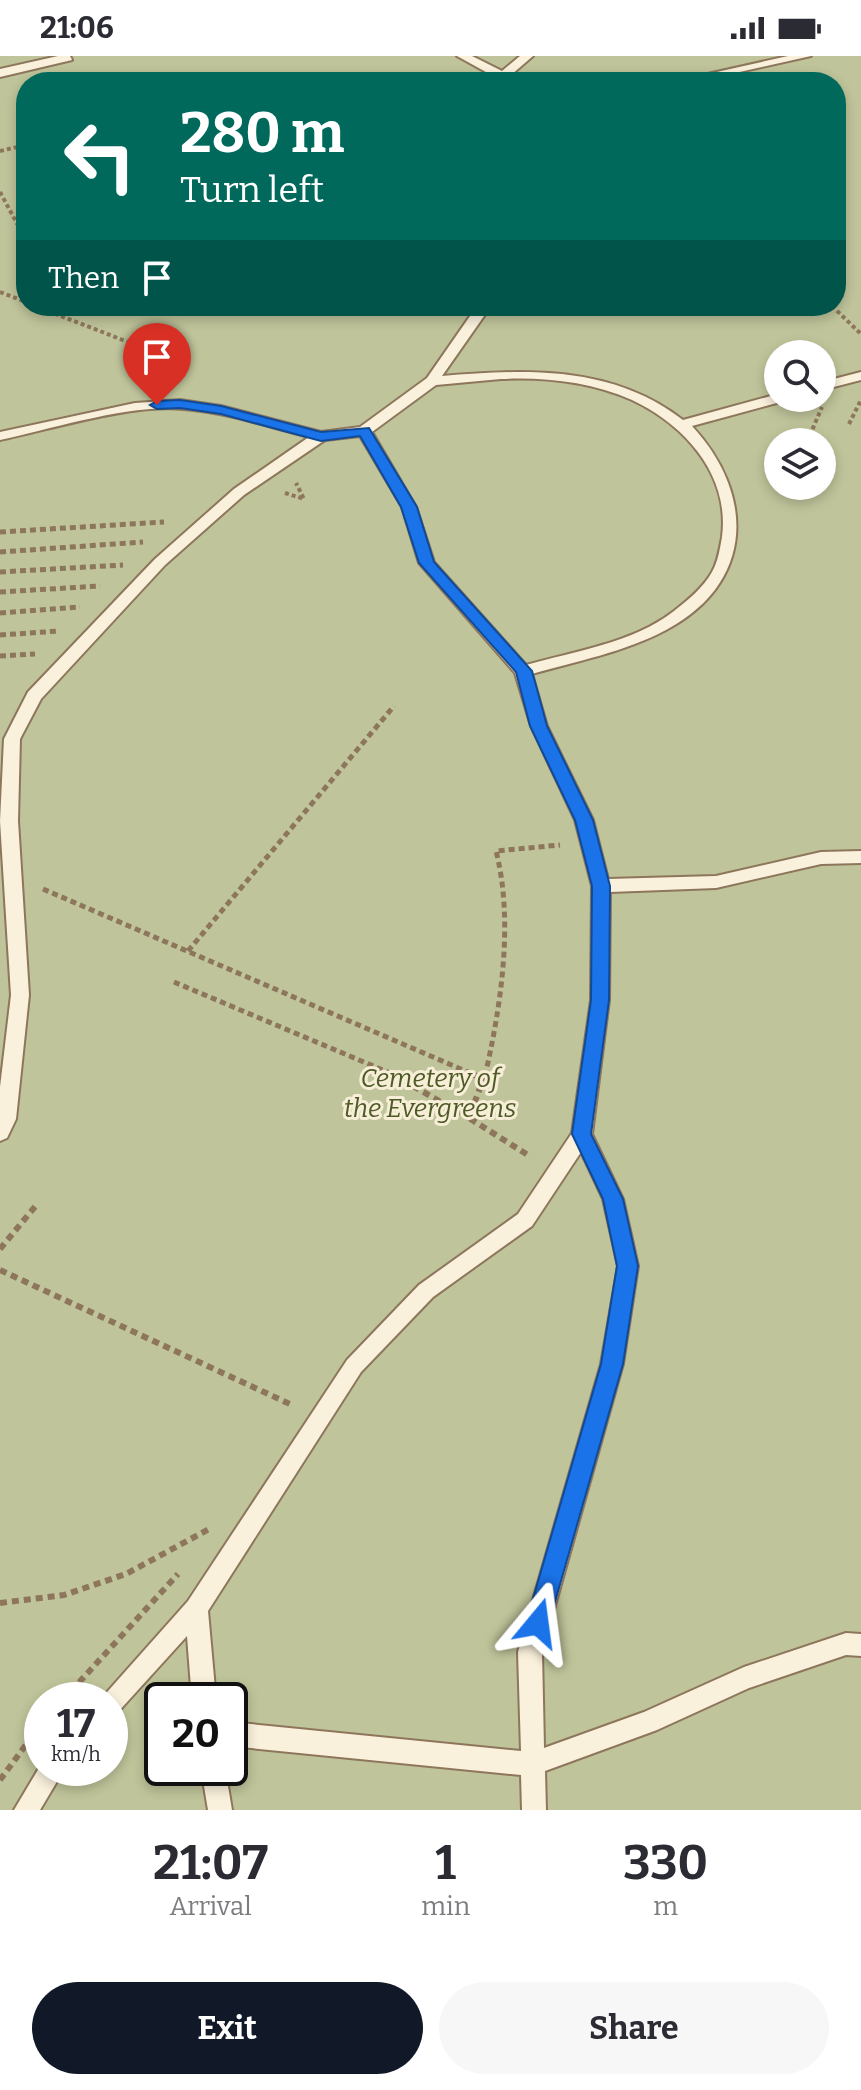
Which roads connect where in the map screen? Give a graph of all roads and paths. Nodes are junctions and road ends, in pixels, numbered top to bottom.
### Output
1 (64, 56) edge
2 (463, 56) edge
3 (527, 56) edge
4 (805, 56) edge
5 (488, 72) edge
6 (508, 72) edge
7 (727, 72) edge
8 (0, 73) edge
9 (0, 192) edge
10 (16, 222) edge
11 (61, 316) edge
12 (477, 316) edge
13 (842, 316) edge
14 (861, 334) edge
15 (861, 376) edge
16 (432, 381) junction
17 (836, 383) edge
18 (861, 399) edge
19 (764, 402) edge
20 (135, 407) junction
21 (683, 424) junction
22 (849, 424) dead end
23 (364, 431) junction
24 (0, 436) edge
25 (321, 436) junction
26 (209, 519) junction
27 (0, 532) edge
28 (185, 540) junction
29 (0, 552) edge
30 (160, 562) junction
31 (0, 572) edge
32 (141, 583) junction
33 (0, 592) edge
34 (121, 604) junction
35 (0, 613) edge
36 (62, 631) dead end
37 (0, 635) edge
38 (49, 653) dead end
39 (0, 656) edge
40 (523, 671) junction
41 (394, 706) dead end
42 (569, 844) dead end
43 (861, 857) edge
44 (13, 876) junction
45 (601, 886) junction
46 (188, 951) junction
47 (174, 982) dead end
48 (484, 1079) junction
49 (469, 1118) junction
50 (0, 1133) edge
51 (582, 1134) junction
52 (536, 1160) dead end
53 (38, 1203) dead end
54 (0, 1249) edge
55 (0, 1270) edge
56 (293, 1405) dead end
57 (213, 1526) dead end
58 (0, 1603) edge
59 (196, 1609) junction
60 (861, 1645) edge
61 (202, 1682) edge
62 (128, 1684) edge
63 (248, 1736) edge
64 (533, 1764) junction
65 (39, 1786) edge
66 (216, 1786) edge
67 (26, 1810) edge
68 (220, 1810) edge
69 (534, 1810) edge

1 - 8 lane
2 - 5 lane
3 - 6 lane
4 - 7 lane
9 - 10 path
11 - 20 path
12 - 16 lane
13 - 14 path
15 - 17 lane
16 - 21 lane
16 - 23 lane
18 - 22 path
19 - 21 lane
20 - 24 lane
20 - 25 lane
21 - 40 lane
23 - 25 lane
23 - 40 lane
25 - 26 lane
26 - 27 path
26 - 28 lane
28 - 29 path
28 - 30 lane
30 - 31 path
30 - 32 lane
32 - 33 path
32 - 34 lane
34 - 35 path
34 - 44 lane
36 - 37 path
38 - 39 path
40 - 45 lane
41 - 46 path
42 - 48 path
43 - 45 lane
44 - 46 path
44 - 50 lane
45 - 51 lane
46 - 48 path
47 - 49 path
48 - 49 path
49 - 52 path
51 - 59 lane
51 - 64 lane
53 - 54 path
55 - 56 path
57 - 58 path
59 - 61 lane
59 - 62 lane
60 - 64 lane
63 - 64 lane
64 - 69 lane
65 - 67 lane
66 - 68 lane

